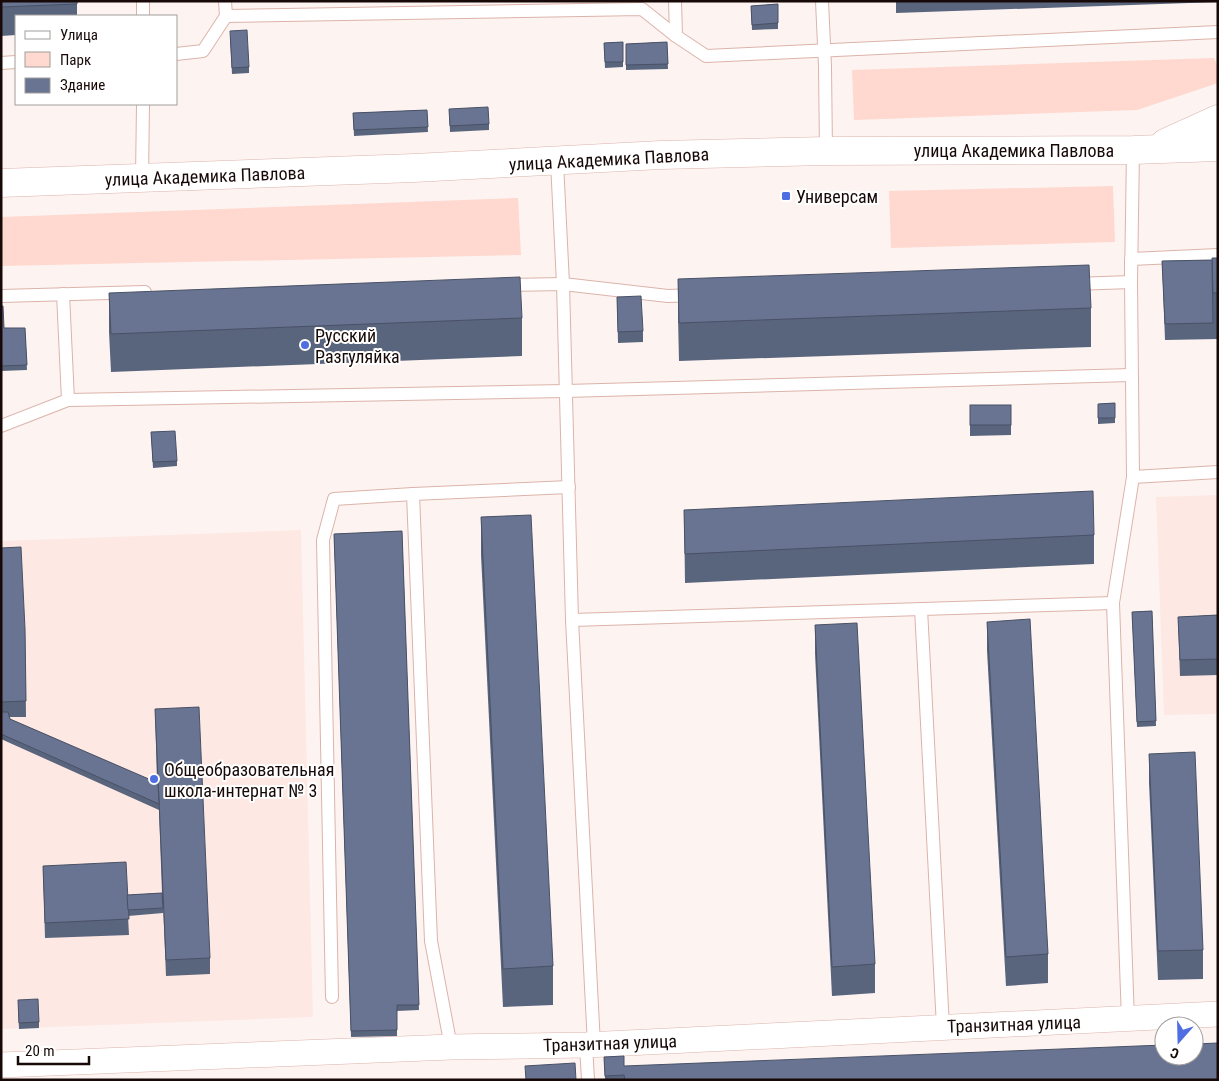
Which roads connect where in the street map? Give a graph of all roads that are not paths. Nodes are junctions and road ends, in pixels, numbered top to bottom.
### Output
1 (143, 1) edge
2 (225, 1) edge
3 (674, 1) edge
4 (822, 1) edge
5 (143, 15) edge
6 (226, 16) junction
7 (1218, 32) edge
8 (676, 36) junction
9 (824, 51) junction
10 (178, 54) edge
11 (15, 62) edge
12 (1, 63) edge
13 (143, 105) edge
14 (1218, 119) edge
15 (1218, 147) edge
16 (1142, 149) junction
17 (826, 151) junction
18 (557, 162) junction
19 (142, 178) junction
20 (1, 183) edge
21 (1218, 255) edge
22 (1131, 259) junction
23 (1130, 282) junction
24 (563, 284) junction
25 (1062, 284) edge
26 (493, 285) edge
27 (153, 292) edge
28 (63, 294) junction
29 (707, 294) edge
30 (1, 296) edge
31 (1131, 375) junction
32 (566, 390) junction
33 (68, 400) junction
34 (1, 426) edge
35 (1218, 472) edge
36 (1133, 477) junction
37 (569, 487) junction
38 (413, 494) junction
39 (1113, 603) junction
40 (921, 609) junction
41 (572, 620) junction
42 (332, 996) dead end
43 (1218, 1014) edge
44 (1128, 1020) junction
45 (943, 1027) junction
46 (590, 1045) junction
47 (451, 1047) junction
48 (1, 1065) edge
49 (588, 1080) edge

1 - 5 lane
2 - 6 lane
3 - 8 lane
4 - 9 lane
6 - 8 lane
6 - 10 lane
7 - 9 lane
8 - 9 lane
9 - 17 lane
11 - 12 lane
13 - 19 lane
14 - 16 main road
15 - 16 main road, улица Академика Павлова
16 - 17 main road, улица Академика Павлова
16 - 22 lane
17 - 18 main road, улица Академика Павлова
18 - 19 main road, улица Академика Павлова
18 - 24 lane
19 - 20 main road, улица Академика Павлова
21 - 22 lane
22 - 23 lane
23 - 25 lane
23 - 31 lane
24 - 26 lane
24 - 29 lane
24 - 32 lane
27 - 28 lane
28 - 30 lane
28 - 33 lane
31 - 32 lane
31 - 36 lane
32 - 33 lane
32 - 37 lane
33 - 34 lane
35 - 36 lane
36 - 39 lane
37 - 38 lane
37 - 41 lane
38 - 42 lane
38 - 47 lane
39 - 40 lane
39 - 44 lane
40 - 41 lane
40 - 45 lane
41 - 46 lane
43 - 44 street, Транзитная улица
44 - 45 street, Транзитная улица
45 - 46 street, Транзитная улица
46 - 47 street, Транзитная улица
46 - 49 lane
47 - 48 street, Транзитная улица

